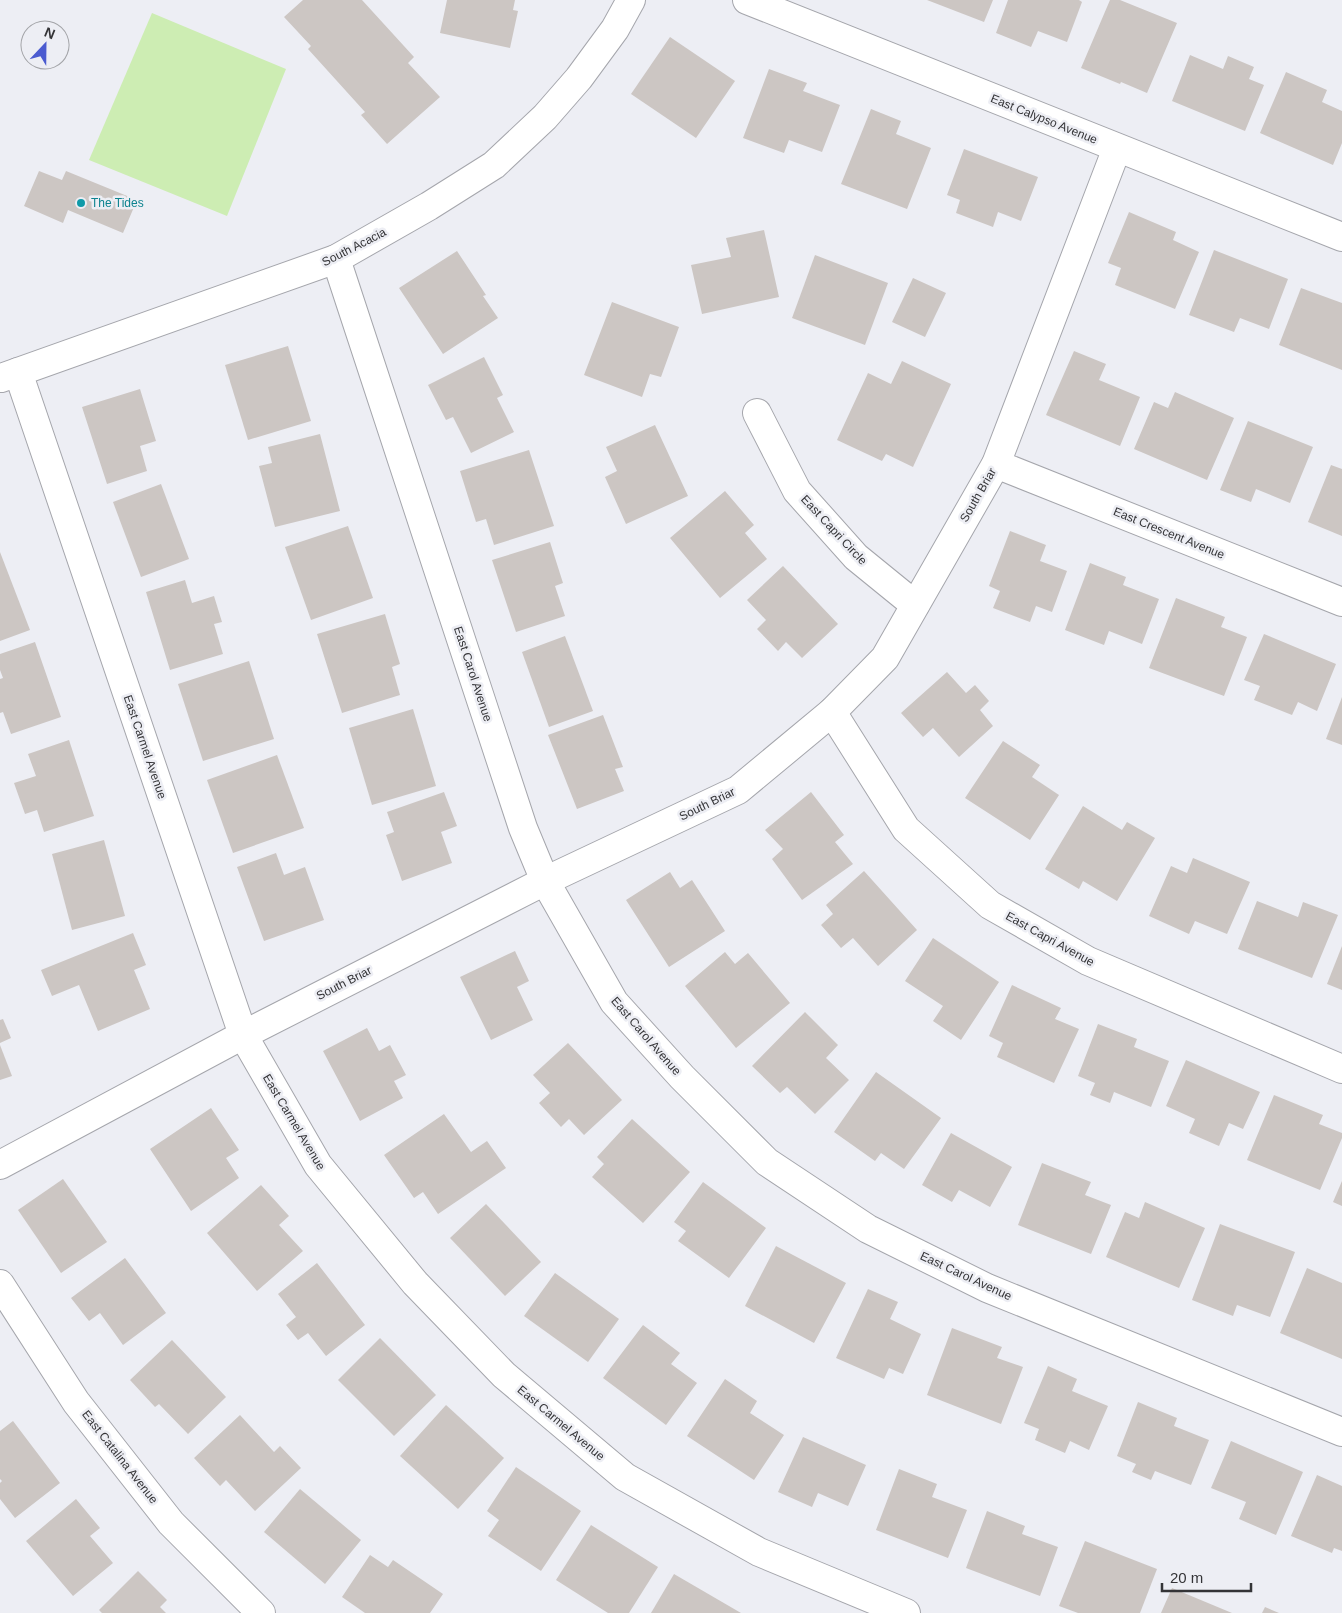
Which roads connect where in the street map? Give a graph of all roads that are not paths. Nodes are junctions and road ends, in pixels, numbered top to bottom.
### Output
1 (631, 0) edge
2 (747, 0) edge
3 (1117, 148) junction
4 (1342, 237) edge
5 (336, 259) junction
6 (9, 375) edge
7 (757, 412) dead end
8 (996, 464) junction
9 (1342, 602) edge
10 (915, 605) junction
11 (832, 712) junction
12 (545, 881) junction
13 (243, 1034) junction
14 (1342, 1069) edge
15 (0, 1165) edge
16 (0, 1284) edge
17 (1342, 1432) edge
18 (261, 1613) edge
19 (906, 1613) edge

1 - 5 street, South Acacia
2 - 3 street, East Calypso Avenue
3 - 4 street, East Calypso Avenue
3 - 8 street, South Briar
5 - 6 street, South Acacia
5 - 12 street, East Carol Avenue
6 - 13 street, East Carmel Avenue
7 - 10 street, East Capri Circle
8 - 9 street, East Crescent Avenue
8 - 10 street, South Briar
10 - 11 street, South Briar
11 - 12 street, South Briar
11 - 14 street, East Capri Avenue
12 - 13 street, South Briar
12 - 17 street, East Carol Avenue
13 - 15 street, South Briar
13 - 19 street, East Carmel Avenue
16 - 18 street, East Catalina Avenue

